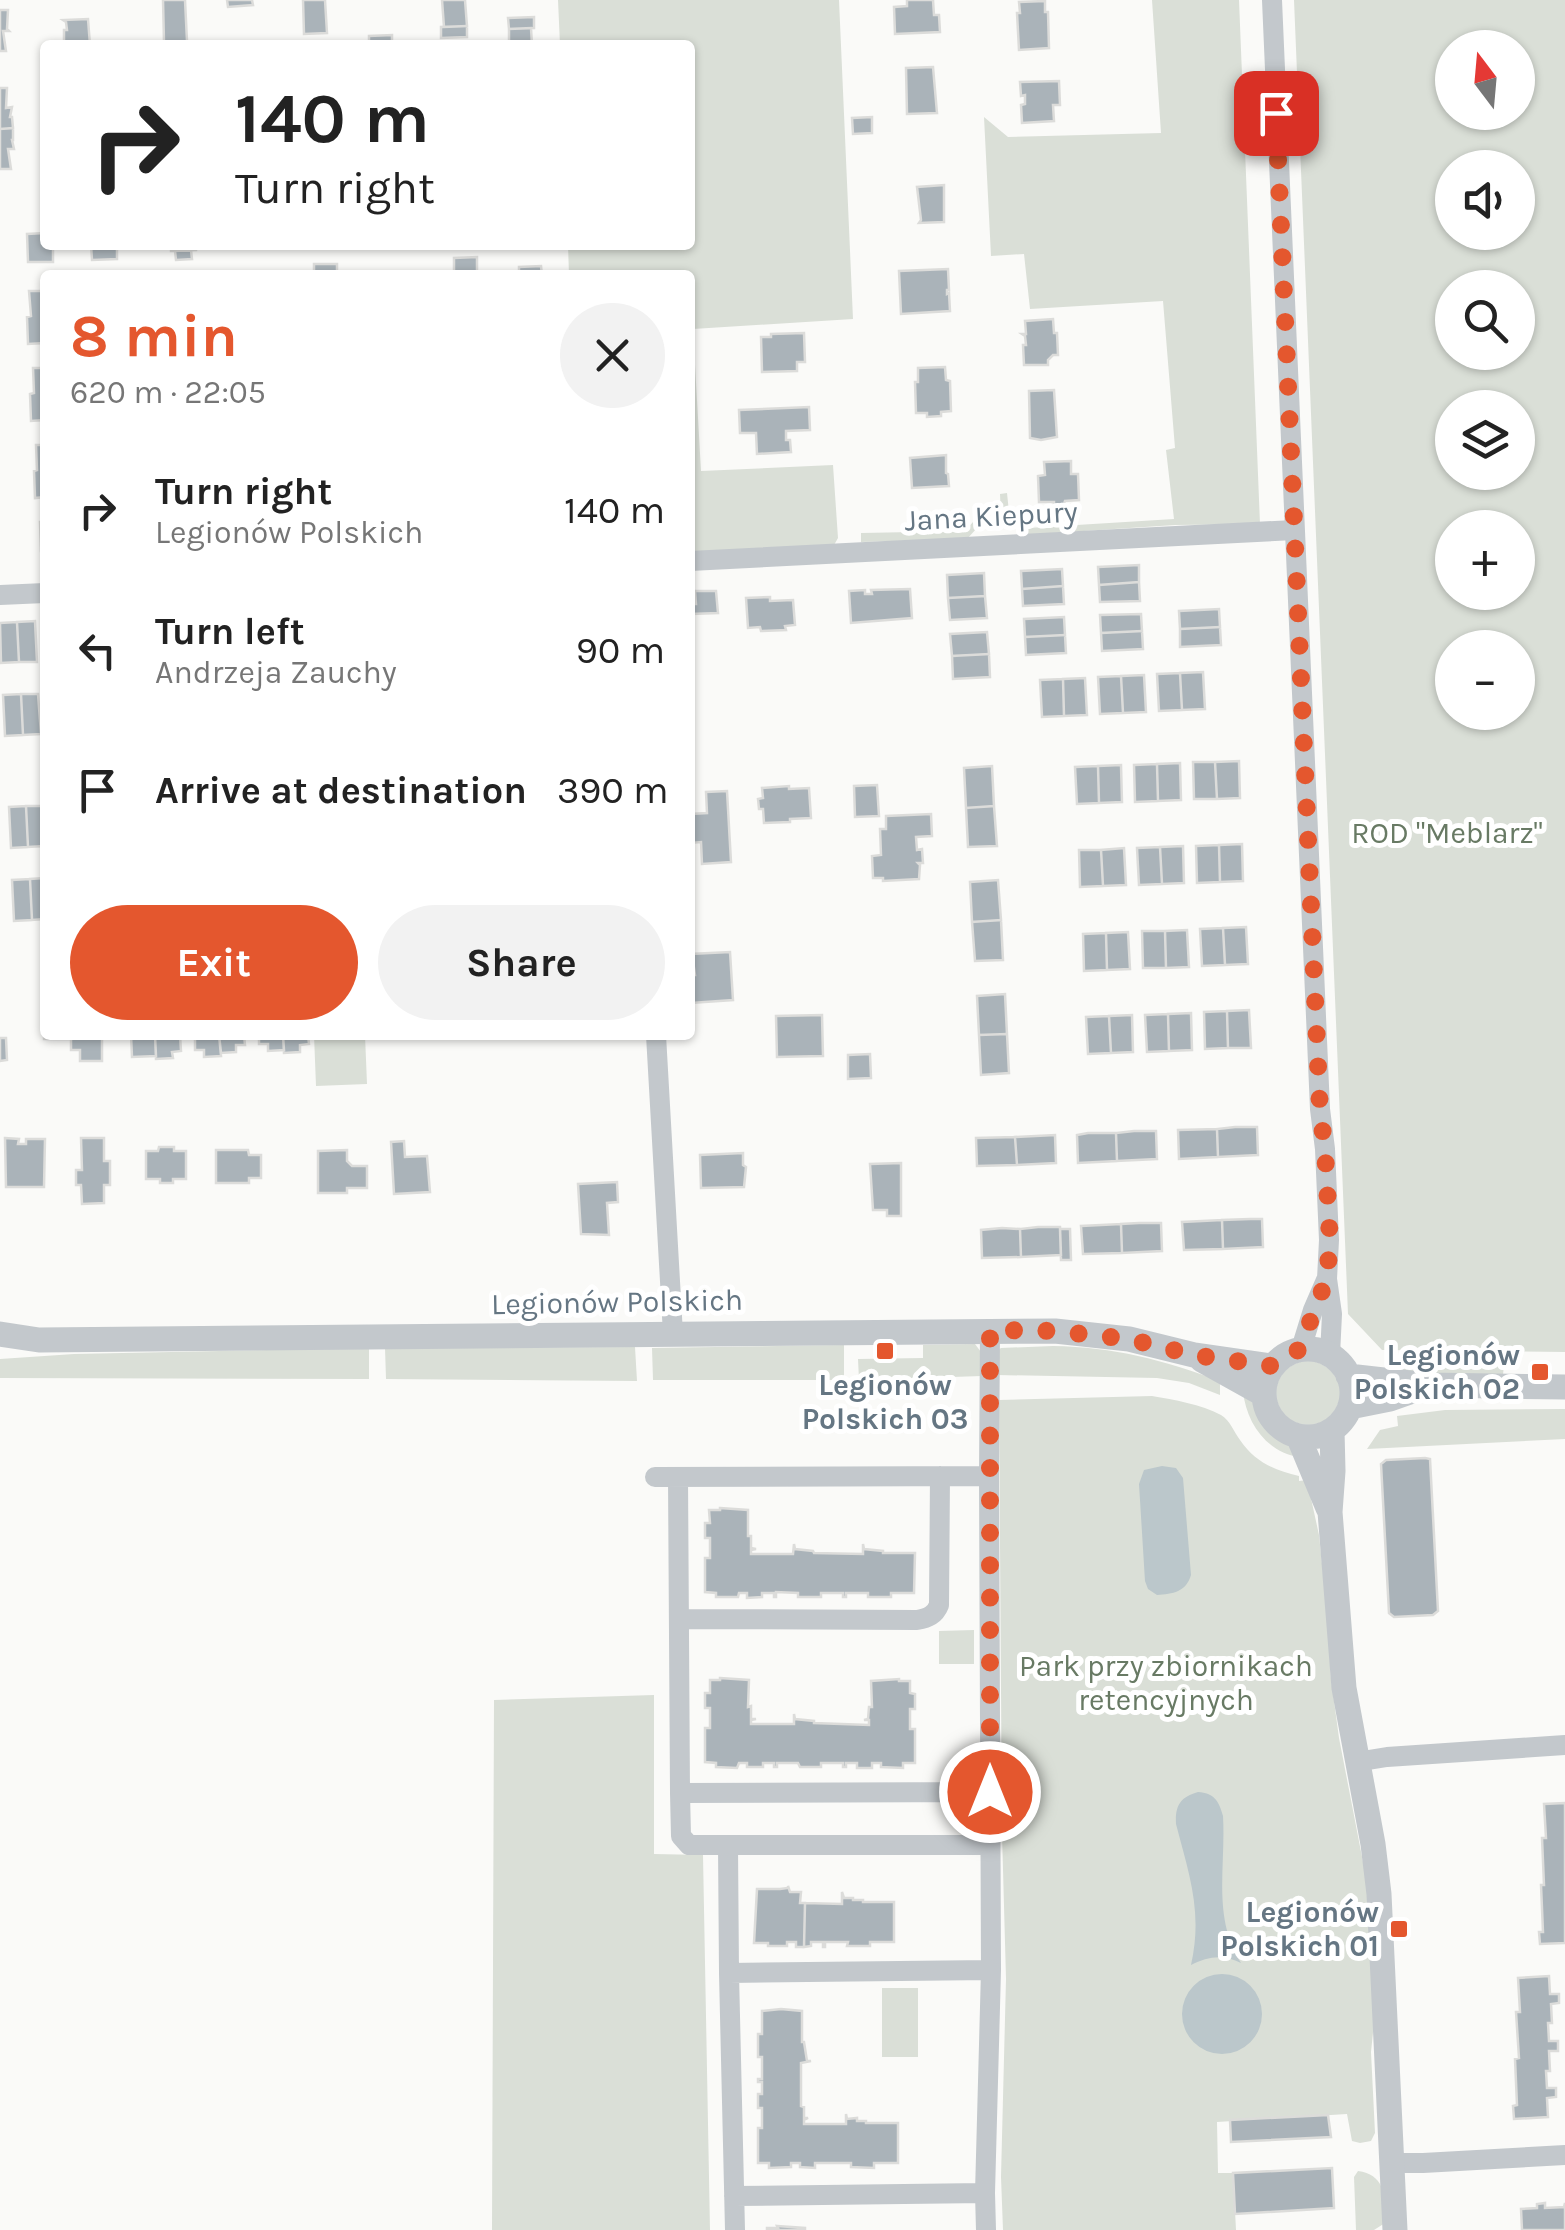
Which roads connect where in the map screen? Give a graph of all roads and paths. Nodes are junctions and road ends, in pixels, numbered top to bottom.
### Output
1 (1272, 0) edge
2 (1294, 530) junction
3 (695, 561) edge
4 (40, 593) edge
5 (0, 595) edge
6 (656, 1040) edge
7 (1327, 1279) junction
8 (990, 1330) junction
9 (0, 1334) edge
10 (673, 1334) junction
11 (39, 1340) junction
12 (0, 1348) edge
13 (1301, 1349) junction
14 (1194, 1355) junction
15 (1330, 1355) junction
16 (1272, 1366) junction
17 (1348, 1376) junction
18 (1428, 1385) junction
19 (1565, 1387) edge
20 (1263, 1394) junction
21 (1350, 1407) junction
22 (1332, 1430) junction
23 (1298, 1436) junction
24 (940, 1476) junction
25 (989, 1476) junction
26 (655, 1477) dead end
27 (678, 1477) junction
28 (1330, 1512) junction
29 (680, 1619) junction
30 (1565, 1745) edge
31 (1356, 1762) junction
32 (990, 1792) junction
33 (680, 1793) junction
34 (990, 1845) junction
35 (728, 1846) junction
36 (990, 1970) junction
37 (729, 1972) junction
38 (1565, 2155) edge
39 (1392, 2162) junction
40 (986, 2193) junction
41 (734, 2196) junction
42 (734, 2230) edge
43 (986, 2230) edge
44 (1396, 2230) edge

1 - 2 street
2 - 3 street, Jana Kiepury
2 - 7 street
4 - 5 street
6 - 10 street
7 - 13 street
7 - 15 street
8 - 10 street, Legionów Polskich
8 - 14 street, Legionów Polskich
8 - 25 street
9 - 11 street, Legionów Polskich
10 - 11 street, Legionów Polskich
11 - 12 street, Legionów Polskich
13 - 15 street
13 - 16 street
14 - 16 street, Legionów Polskich
14 - 20 street, Legionów Polskich
15 - 17 street
16 - 20 street
17 - 18 street
17 - 21 street
18 - 19 street
18 - 21 street
20 - 23 street
21 - 22 street
22 - 23 street
22 - 28 street
23 - 28 street
24 - 25 street
24 - 27 street
24 - 29 street
25 - 32 street
26 - 27 street
27 - 29 street
28 - 31 street
29 - 33 street
30 - 31 street
31 - 39 street
32 - 33 street
32 - 34 street
33 - 35 street
34 - 35 street
34 - 36 street
35 - 37 street
36 - 37 street
36 - 40 street
37 - 41 street
38 - 39 street
39 - 44 street
40 - 41 street
40 - 43 street
41 - 42 street

